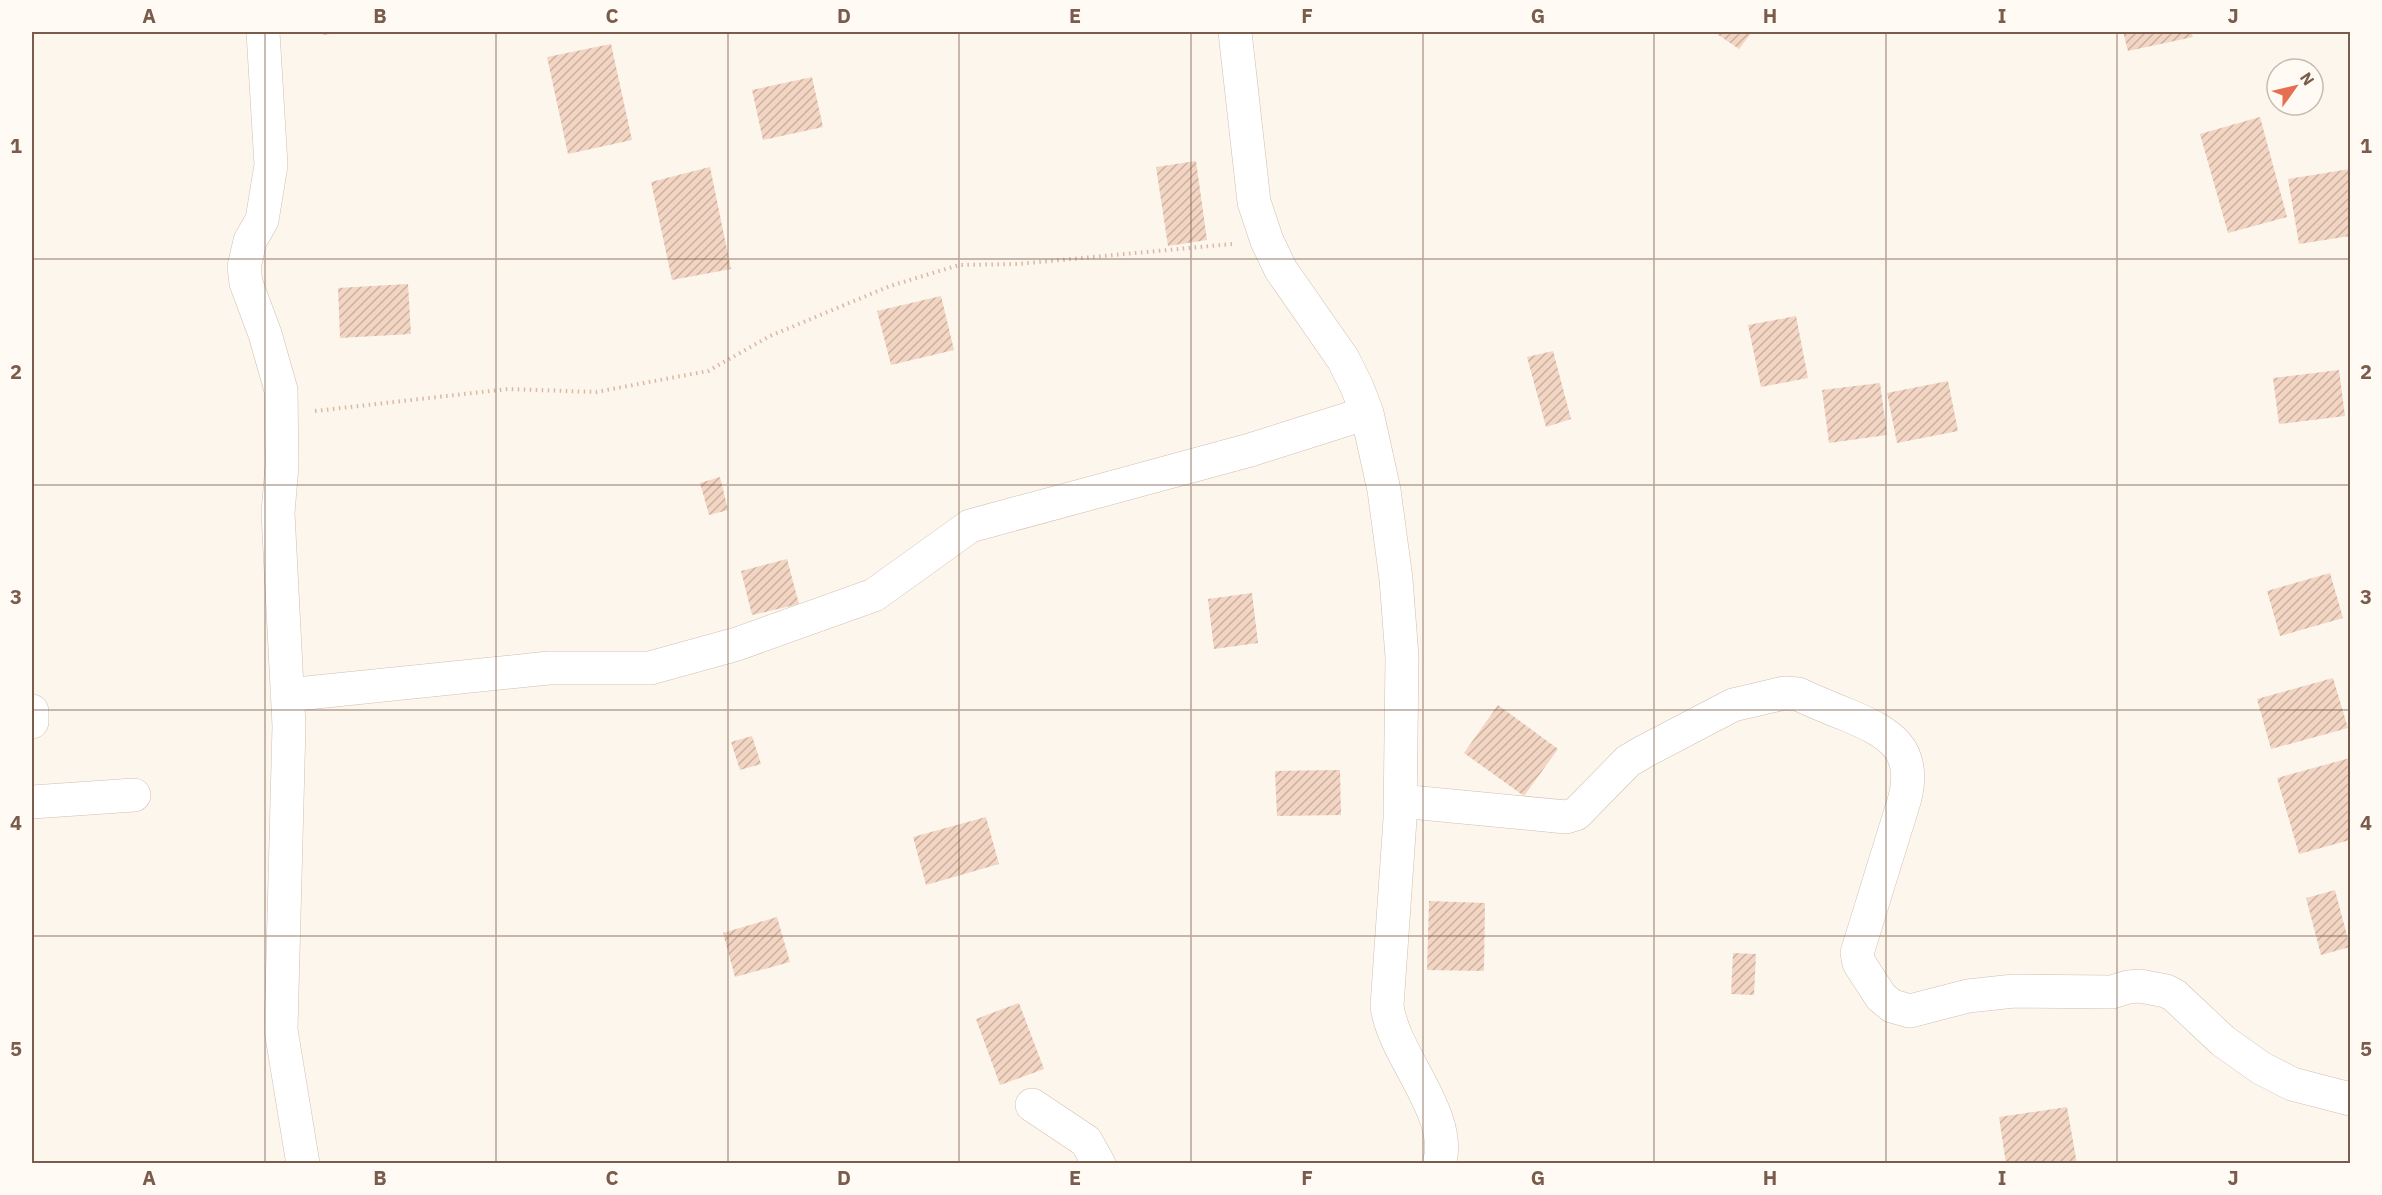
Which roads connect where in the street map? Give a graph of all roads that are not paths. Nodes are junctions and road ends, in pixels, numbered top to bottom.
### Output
1 (263, 32) edge
2 (1235, 32) edge
3 (1367, 413) junction
4 (287, 695) junction
5 (32, 711) edge
6 (32, 722) edge
7 (134, 795) dead end
8 (1400, 801) junction
9 (32, 802) edge
10 (2350, 1099) edge
11 (1032, 1105) dead end
12 (303, 1164) edge
13 (1100, 1164) edge
14 (1439, 1164) edge

1 - 4 street
2 - 3 street
3 - 4 street
3 - 8 street
4 - 12 street
5 - 6 street
7 - 9 street
8 - 10 street
8 - 14 street
11 - 13 street

